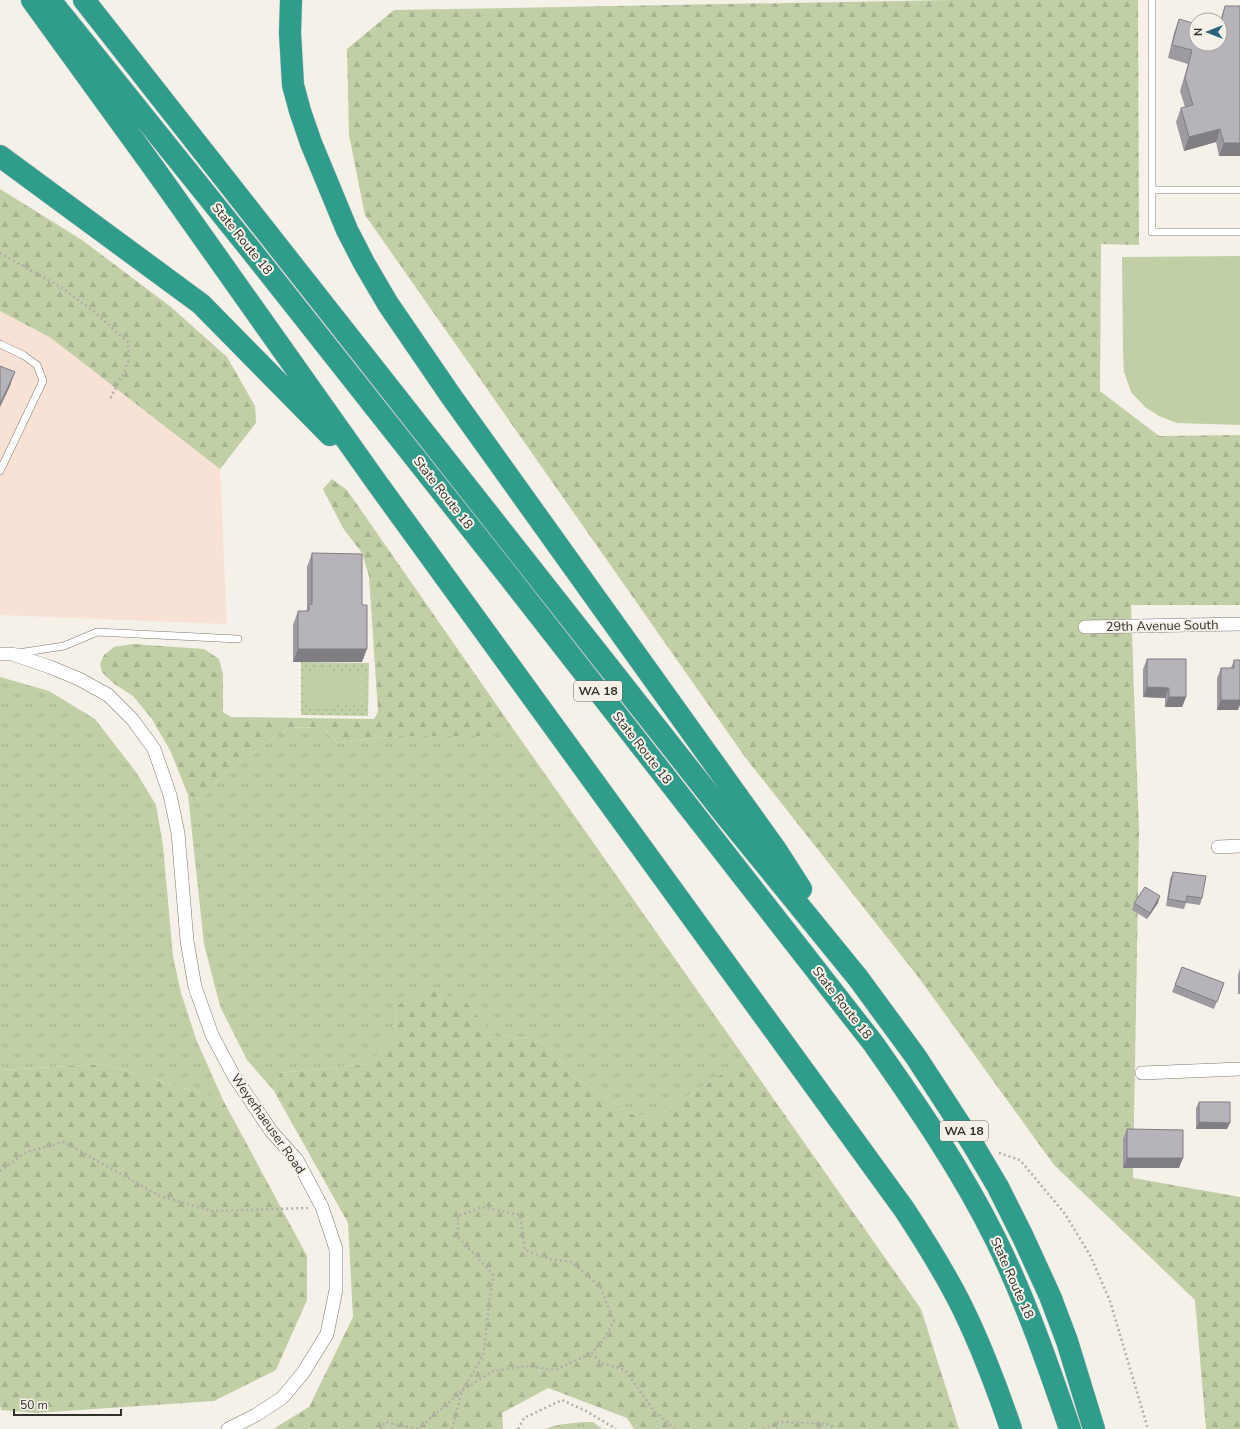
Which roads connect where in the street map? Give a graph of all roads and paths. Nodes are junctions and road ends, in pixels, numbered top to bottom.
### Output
1 (32, 0) edge
2 (50, 0) edge
3 (84, 0) edge
4 (291, 0) edge
5 (1152, 0) edge
6 (0, 156) edge
7 (1152, 190) junction
8 (1240, 190) edge
9 (1240, 232) edge
10 (0, 253) edge
11 (0, 344) edge
12 (109, 401) dead end
13 (0, 471) edge
14 (378, 483) junction
15 (1240, 624) edge
16 (1085, 627) dead end
17 (238, 639) dead end
18 (6, 654) edge
19 (1240, 846) edge
20 (1218, 847) dead end
21 (858, 978) junction
22 (1240, 1069) edge
23 (1142, 1073) dead end
24 (972, 1143) junction
25 (0, 1171) edge
26 (322, 1207) junction
27 (1050, 1296) junction
28 (592, 1353) junction
29 (462, 1391) junction
30 (816, 1422) junction
31 (228, 1429) edge
32 (380, 1429) edge
33 (418, 1429) edge
34 (452, 1429) edge
35 (518, 1429) edge
36 (616, 1429) edge
37 (675, 1429) edge
38 (763, 1429) edge
39 (819, 1429) edge
40 (834, 1429) edge
41 (1011, 1429) edge
42 (1070, 1429) edge
43 (1094, 1429) edge
44 (1110, 1429) edge
45 (1148, 1429) edge

1 - 14 highway
2 - 42 highway, State Route 18 / WA 18
3 - 21 highway, State Route 18 / WA 18
4 - 21 highway
5 - 7 lane
6 - 14 highway
7 - 8 lane
7 - 9 lane
10 - 12 path
11 - 13 lane
14 - 41 highway
15 - 16 street, 29th Avenue South
17 - 18 lane
18 - 26 street, Weyerhaeuser Road
19 - 20 street
21 - 24 highway, State Route 18 / WA 18
22 - 23 street
24 - 27 highway, State Route 18 / WA 18
24 - 45 path
25 - 26 path
26 - 31 street, Weyerhaeuser Road
27 - 43 highway, State Route 18 / WA 18
27 - 44 highway
28 - 29 path
28 - 29 path
28 - 37 path
29 - 33 path
29 - 34 path
30 - 38 path
30 - 39 path
30 - 40 path
32 - 33 path
35 - 36 path

